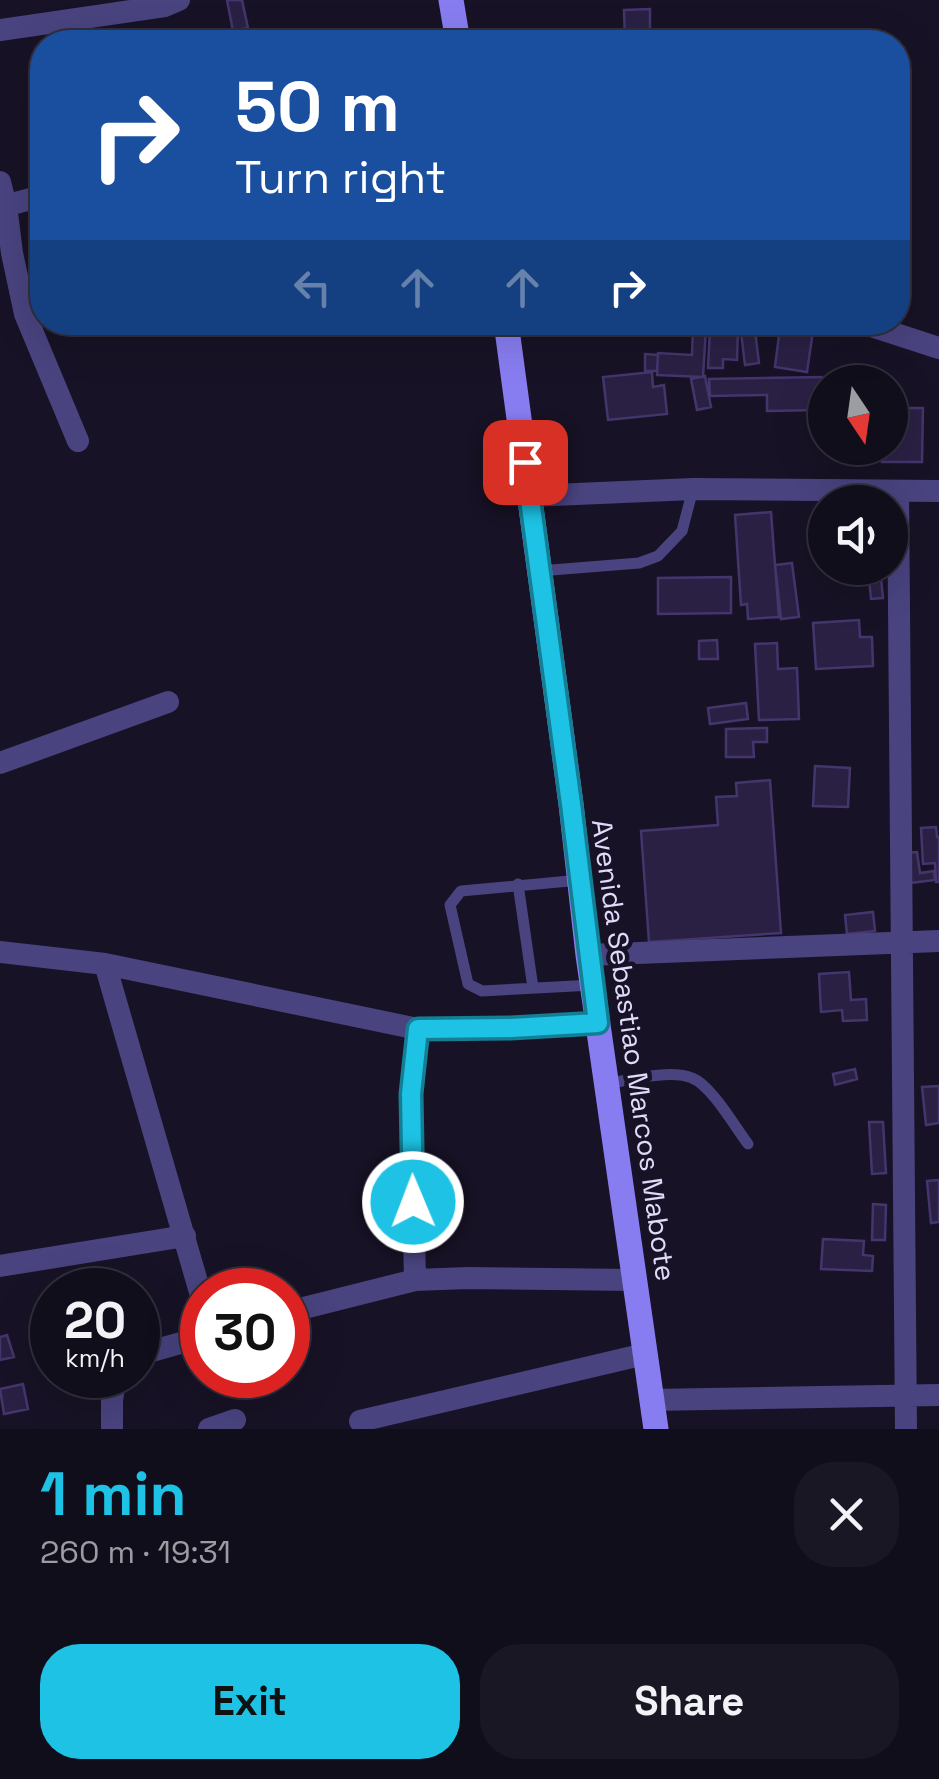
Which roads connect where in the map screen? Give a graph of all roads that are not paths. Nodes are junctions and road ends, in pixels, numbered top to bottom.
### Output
1 (179, 0) edge
2 (451, 0) edge
3 (0, 30) edge
4 (456, 30) edge
5 (0, 182) edge
6 (30, 199) edge
7 (3, 207) edge
8 (30, 326) edge
9 (34, 335) edge
10 (508, 335) edge
11 (899, 335) edge
12 (939, 348) edge
13 (78, 441) dead end
14 (693, 489) junction
15 (808, 491) edge
16 (908, 492) edge
17 (939, 492) edge
18 (530, 496) junction
19 (539, 571) junction
20 (899, 585) edge
21 (168, 702) dead end
22 (0, 763) edge
23 (580, 880) junction
24 (518, 884) junction
25 (939, 940) edge
26 (902, 941) junction
27 (0, 952) edge
28 (588, 955) junction
29 (104, 964) junction
30 (593, 986) junction
31 (534, 988) junction
32 (598, 1023) junction
33 (418, 1029) junction
34 (606, 1084) junction
35 (748, 1144) dead end
36 (185, 1236) junction
37 (0, 1266) edge
38 (194, 1268) edge
39 (415, 1280) junction
40 (634, 1280) junction
41 (310, 1306) edge
42 (644, 1354) junction
43 (906, 1395) junction
44 (939, 1395) edge
45 (112, 1398) edge
46 (651, 1400) junction
47 (235, 1420) dead end
48 (360, 1421) dead end
49 (112, 1429) edge
50 (209, 1429) edge
51 (656, 1429) edge
52 (906, 1429) edge

1 - 3 street
2 - 4 main road
5 - 7 street
6 - 7 street
7 - 8 street
9 - 13 street
10 - 18 main road, Avenida Sebastiao Marcos Mabote
11 - 12 street
14 - 15 street
14 - 18 street
14 - 19 lane
16 - 17 street
18 - 19 main road, Avenida Sebastiao Marcos Mabote
19 - 23 main road, Avenida Sebastiao Marcos Mabote
20 - 26 street
21 - 22 street
23 - 24 lane
23 - 28 main road, Avenida Sebastiao Marcos Mabote
24 - 31 lane
24 - 31 lane
25 - 26 street
26 - 28 street
26 - 43 street
27 - 29 street
28 - 30 main road, Avenida Sebastiao Marcos Mabote
29 - 33 street
29 - 36 street
30 - 31 lane
30 - 32 main road, Avenida Sebastiao Marcos Mabote
32 - 33 street
32 - 34 main road, Avenida Sebastiao Marcos Mabote
33 - 39 street
34 - 35 lane
34 - 40 main road, Avenida Sebastiao Marcos Mabote
36 - 37 street
36 - 38 street
39 - 40 street
39 - 41 street
40 - 42 main road, Avenida Sebastiao Marcos Mabote
42 - 46 main road, Avenida Sebastiao Marcos Mabote
42 - 48 street
43 - 44 street
43 - 46 street
43 - 52 street
45 - 49 street
46 - 51 main road, Avenida Sebastiao Marcos Mabote
47 - 50 street

